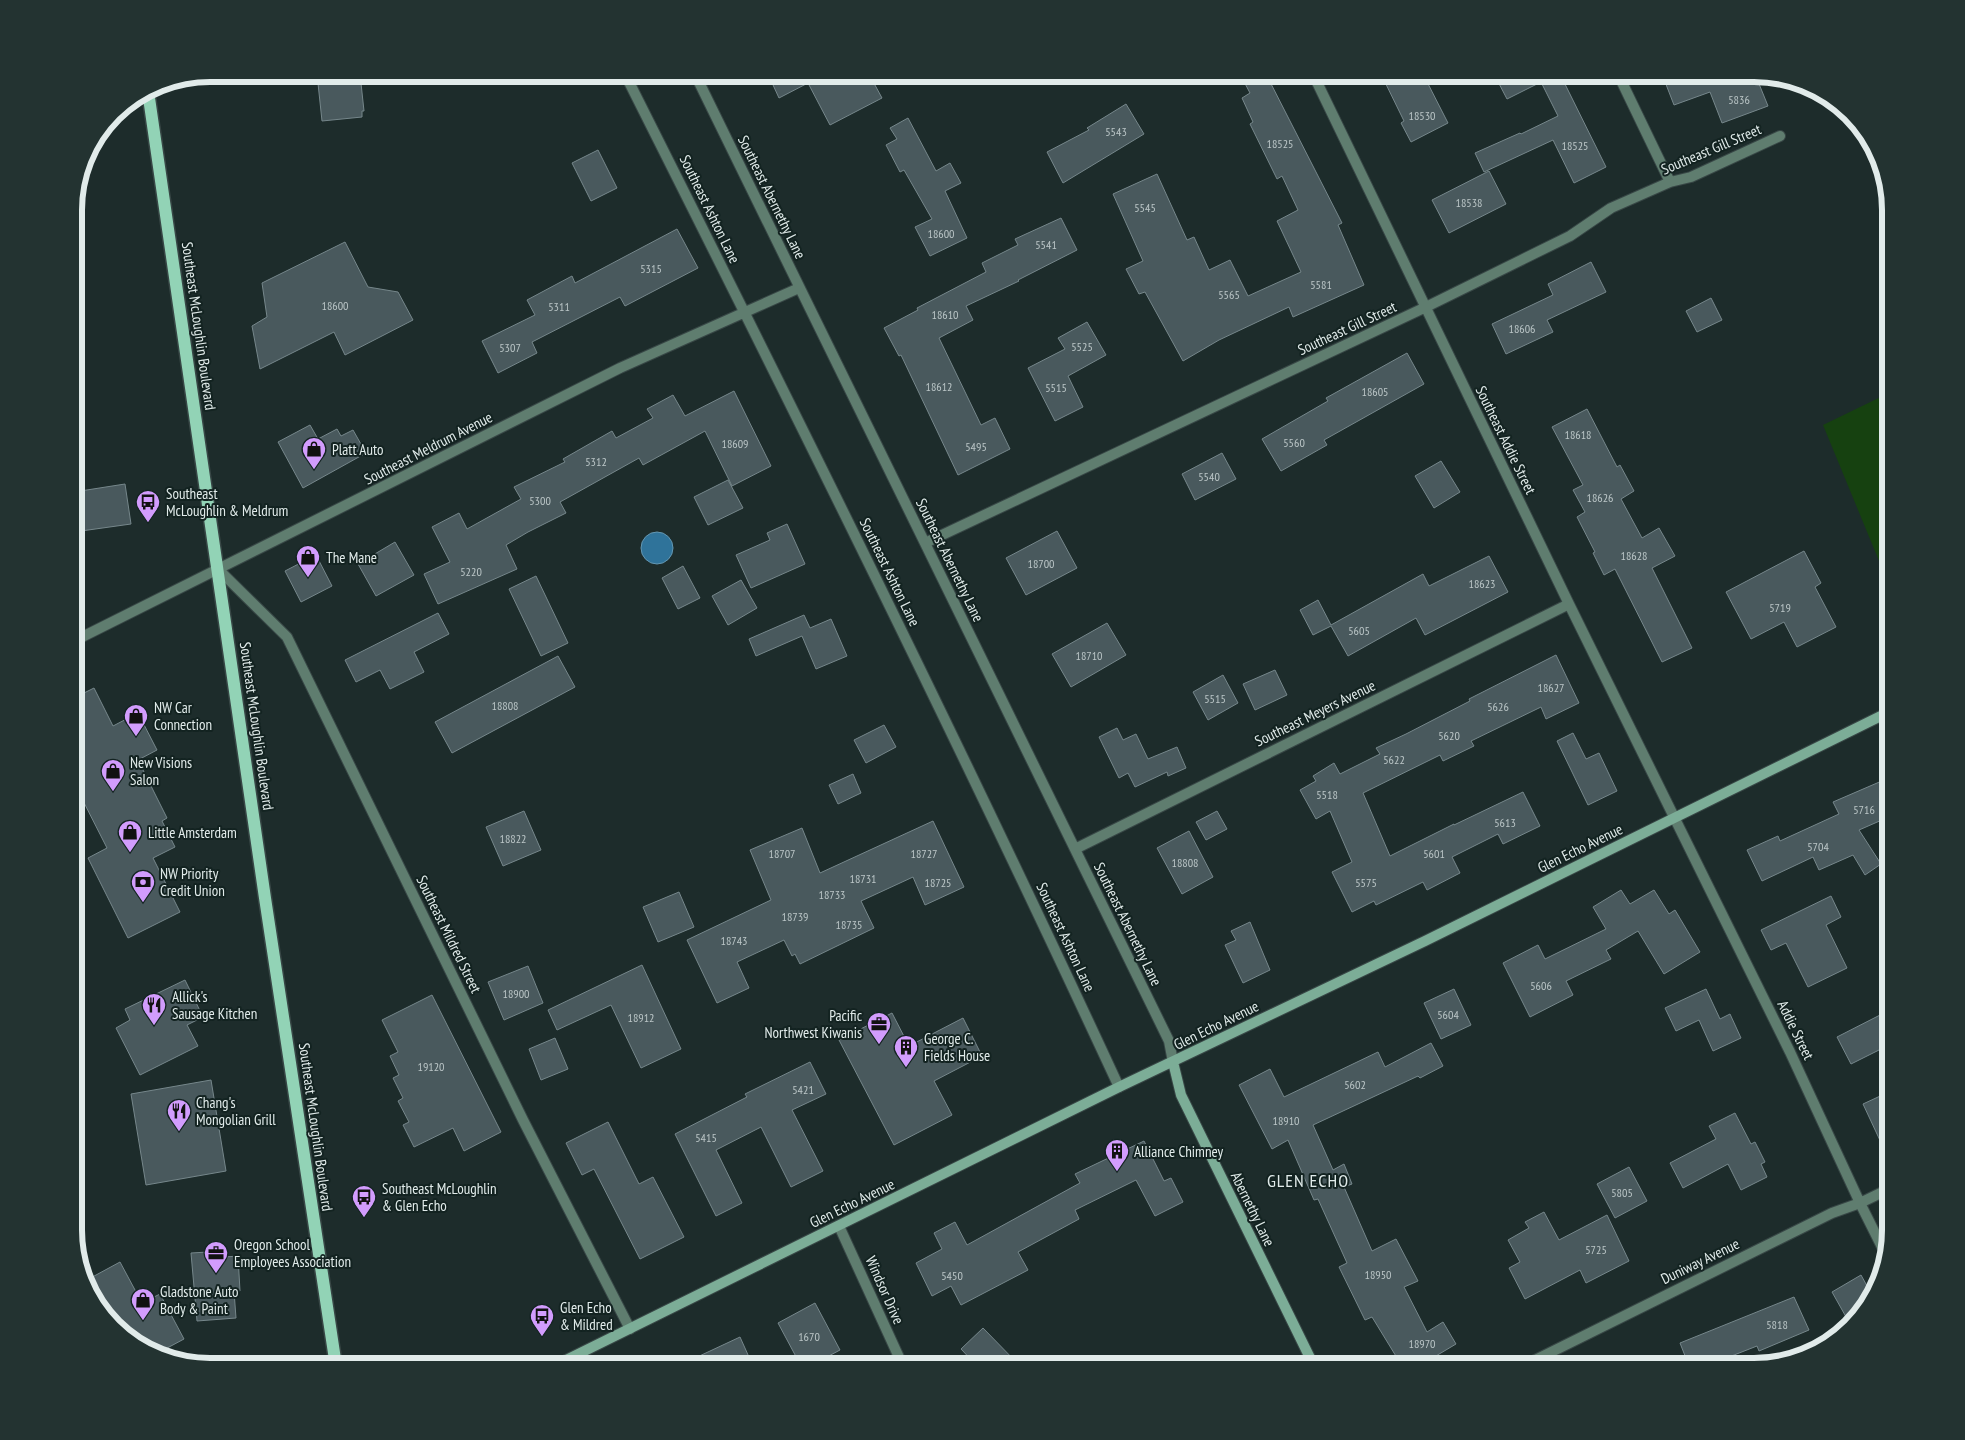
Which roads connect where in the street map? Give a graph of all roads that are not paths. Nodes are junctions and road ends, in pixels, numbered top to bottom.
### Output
1 (629, 82) edge
2 (699, 82) edge
3 (1317, 82) edge
4 (1622, 82) edge
5 (149, 98) edge
6 (1780, 136) dead end
7 (1670, 182) junction
8 (799, 288) junction
9 (1426, 307) junction
10 (744, 312) junction
11 (925, 543) junction
12 (218, 570) junction
13 (1569, 604) junction
14 (83, 637) edge
15 (1882, 715) edge
16 (1674, 818) junction
17 (1075, 849) junction
18 (1173, 1062) junction
19 (1119, 1087) junction
20 (1882, 1192) edge
21 (1860, 1203) junction
22 (839, 1226) junction
23 (1881, 1245) edge
24 (630, 1329) junction
25 (335, 1358) edge
26 (570, 1358) edge
27 (899, 1358) edge
28 (1310, 1358) edge
29 (1539, 1358) edge

1 - 10 street, Southeast Ashton Lane
2 - 8 street, Southeast Abernethy Lane
3 - 9 street, Southeast Addie Street
4 - 7 street
5 - 12 main road, Southeast McLoughlin Boulevard
6 - 7 street, Southeast Gill Street
7 - 9 street, Southeast Gill Street
8 - 10 street, Southeast Meldrum Avenue
8 - 11 street, Southeast Abernethy Lane
9 - 11 street, Southeast Gill Street
9 - 13 street, Southeast Addie Street
10 - 12 street, Southeast Meldrum Avenue
10 - 19 street, Southeast Ashton Lane
11 - 17 street, Southeast Abernethy Lane
12 - 14 street, Southeast Meldrum Avenue
12 - 24 street, Southeast Mildred Street
12 - 25 main road, Southeast McLoughlin Boulevard
13 - 16 street, Southeast Addie Street
13 - 17 street, Southeast Meyers Avenue
15 - 16 street, Glen Echo Avenue
16 - 18 street, Glen Echo Avenue
16 - 21 street, Addie Street
17 - 18 street, Southeast Abernethy Lane
18 - 19 street, Glen Echo Avenue
18 - 28 street, Abernethy Lane
19 - 22 street, Glen Echo Avenue
20 - 21 street, Duniway Avenue
21 - 23 street, Addie Street
21 - 29 street, Duniway Avenue
22 - 24 street, Glen Echo Avenue
22 - 27 street, Windsor Drive
24 - 26 street, Glen Echo Avenue

